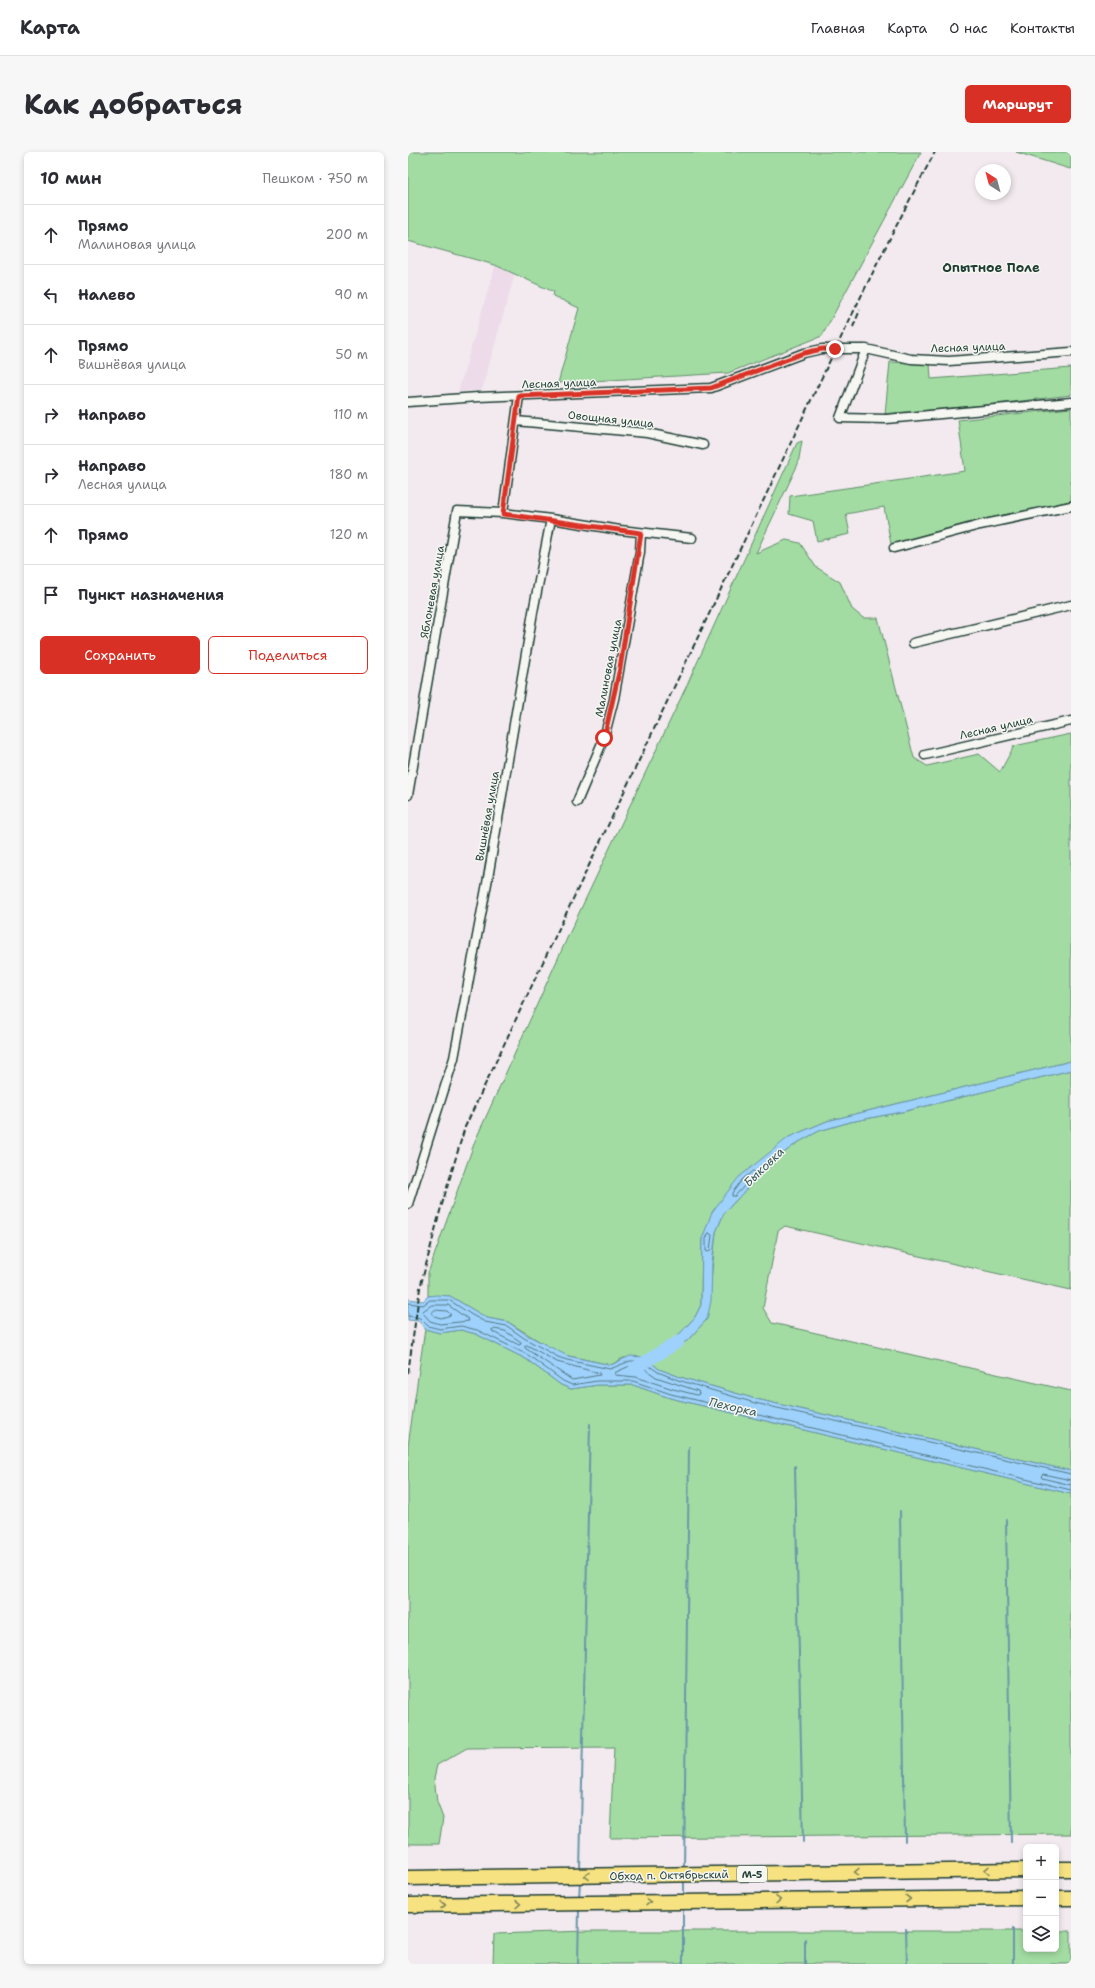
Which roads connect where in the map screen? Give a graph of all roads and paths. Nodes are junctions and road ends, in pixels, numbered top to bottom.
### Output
1 (866, 349) junction
2 (1071, 352) edge
3 (519, 396) junction
4 (408, 402) edge
5 (1071, 402) edge
6 (516, 422) junction
7 (703, 445) dead end
8 (1071, 506) edge
9 (503, 514) junction
10 (551, 519) junction
11 (641, 533) junction
12 (692, 538) dead end
13 (894, 548) dead end
14 (1071, 605) edge
15 (913, 643) dead end
16 (1071, 721) edge
17 (926, 755) dead end
18 (408, 794) edge
19 (577, 802) dead end
20 (408, 1204) edge
21 (1059, 1869) edge
22 (1071, 1869) edge
23 (1023, 1870) edge
24 (408, 1878) edge
25 (1023, 1898) edge
26 (1059, 1898) edge
27 (1071, 1898) edge
28 (408, 1905) edge

1 - 2 street, Лесная улица
1 - 3 street, Лесная улица
1 - 5 street
3 - 4 street, Лесная улица
3 - 6 street
6 - 7 street, Овощная улица
6 - 9 street
8 - 13 street
9 - 10 street
9 - 18 street, Яблоневая улица
10 - 11 street
10 - 20 street, Вишнёвая улица
11 - 12 street
11 - 19 street, Малиновая улица
14 - 15 street
16 - 17 street, Лесная улица
21 - 22 highway
23 -> 24 highway, Обход п. Октябрьский / М-5
28 -> 25 highway
26 - 27 highway

